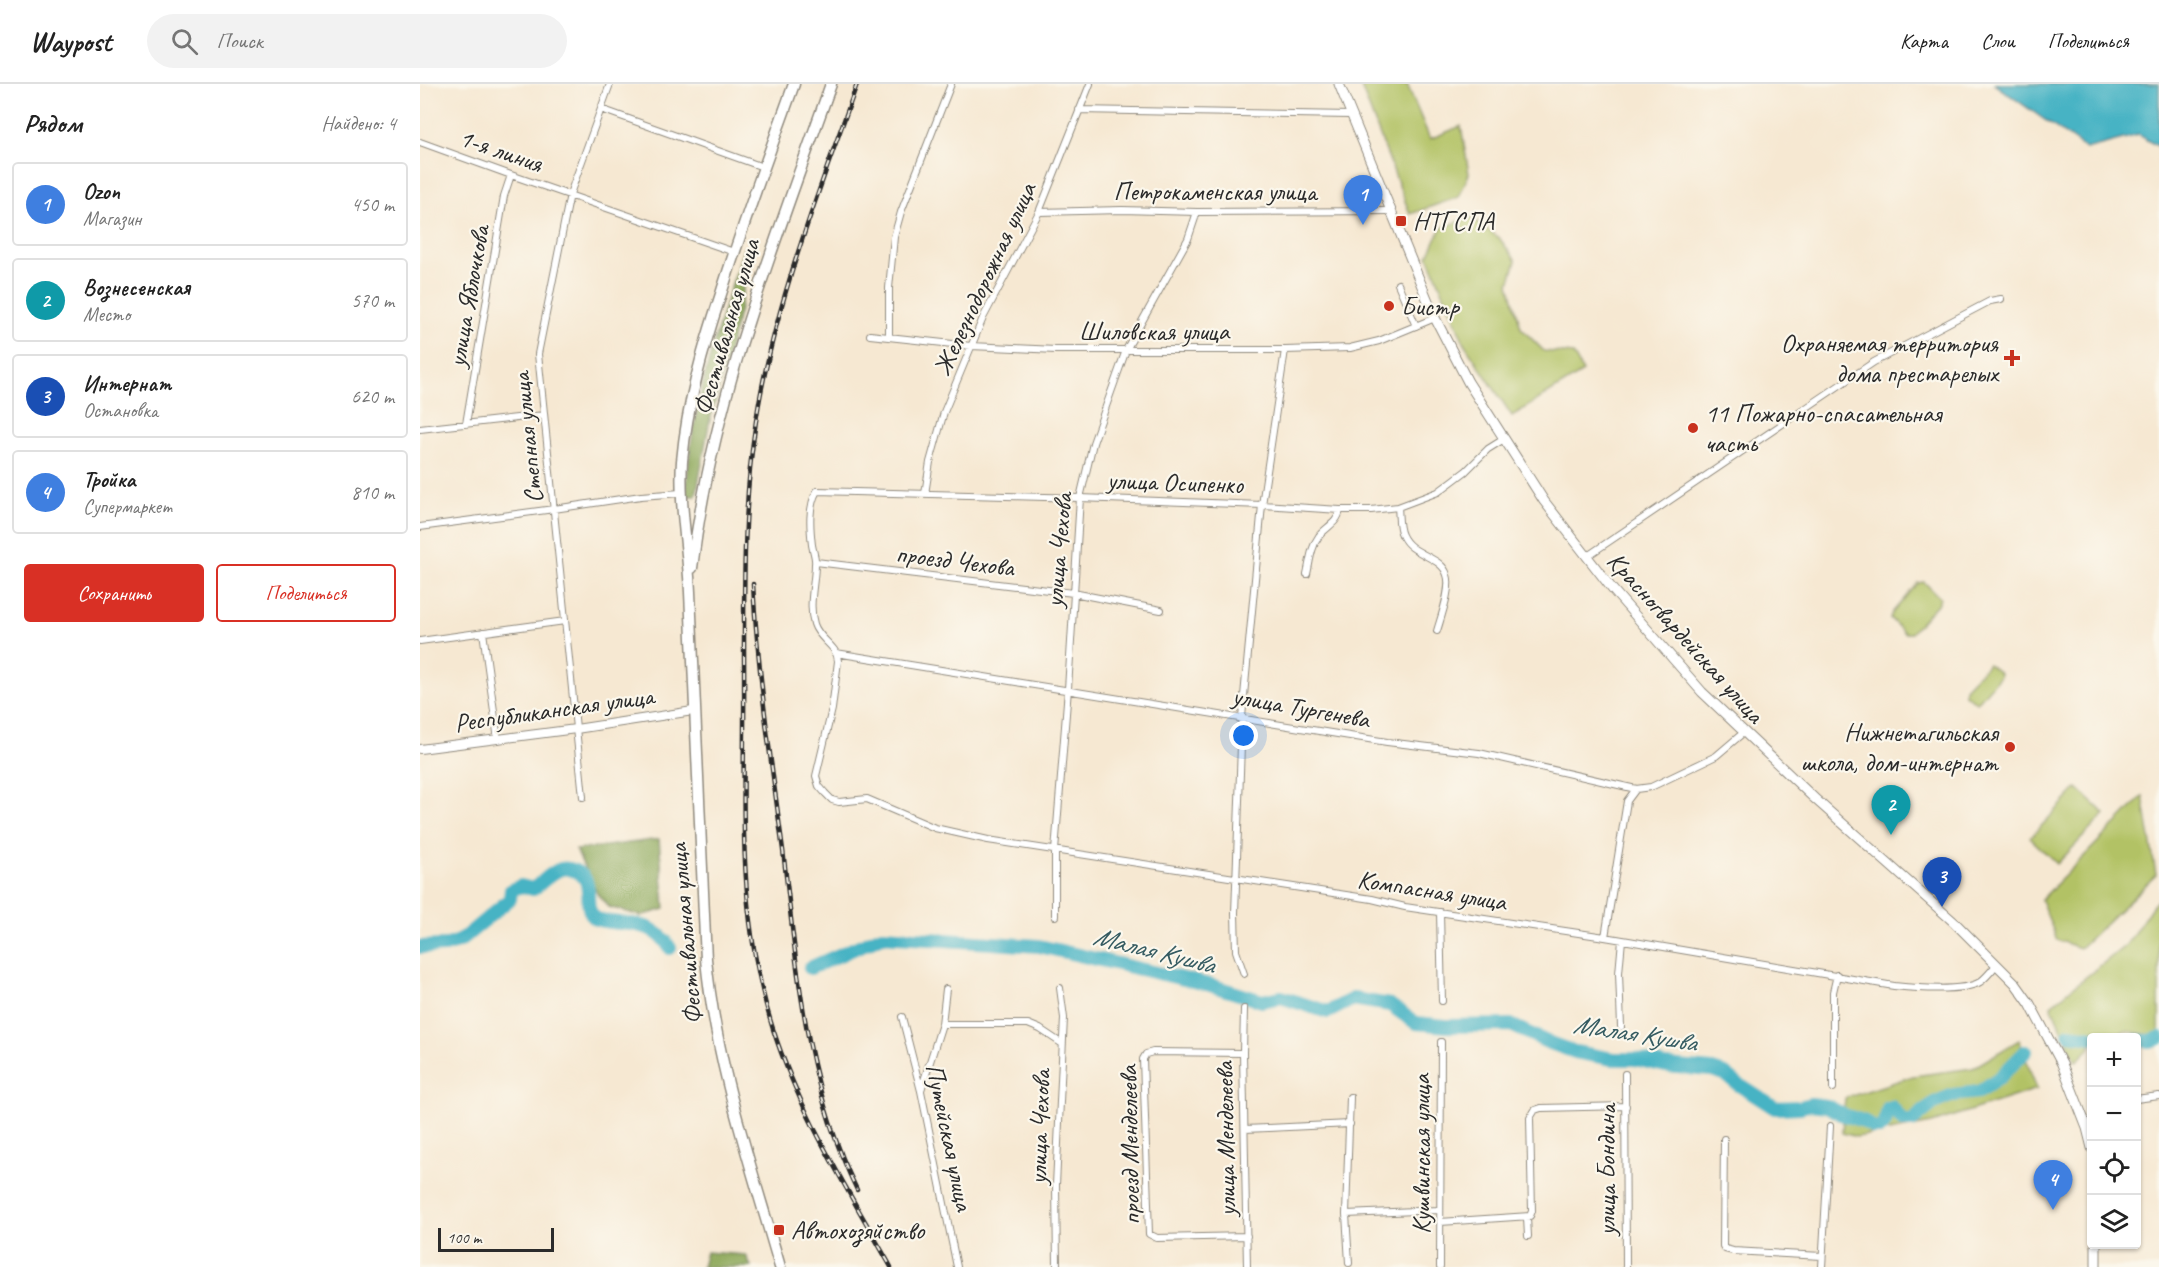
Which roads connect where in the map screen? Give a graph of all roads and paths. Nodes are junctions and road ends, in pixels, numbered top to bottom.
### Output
1 (610, 84) edge
2 (794, 84) edge
3 (831, 84) edge
4 (951, 84) edge
5 (1090, 84) edge
6 (1339, 84) edge
7 (601, 109) junction
8 (1079, 110) junction
9 (1351, 116) junction
10 (420, 142) edge
11 (763, 167) junction
12 (511, 175) junction
13 (570, 194) junction
14 (1390, 211) junction
15 (1197, 212) junction
16 (1039, 213) junction
17 (734, 252) junction
18 (1398, 284) dead end
19 (2001, 299) dead end
20 (1435, 318) junction
21 (1416, 326) junction
22 (870, 335) dead end
23 (889, 337) junction
24 (972, 346) junction
25 (1126, 350) junction
26 (1285, 350) junction
27 (544, 415) junction
28 (466, 424) junction
29 (420, 429) edge
30 (1504, 439) junction
31 (681, 493) junction
32 (925, 494) junction
33 (1080, 498) junction
34 (1262, 505) junction
35 (1398, 507) junction
36 (554, 509) junction
37 (1340, 510) junction
38 (682, 513) junction
39 (701, 514) junction
40 (420, 526) edge
41 (1586, 557) junction
42 (816, 562) junction
43 (1307, 574) dead end
44 (690, 589) junction
45 (1073, 593) junction
46 (1161, 609) dead end
47 (565, 621) junction
48 (1437, 630) dead end
49 (483, 632) junction
50 (420, 641) edge
51 (836, 653) junction
52 (1068, 689) junction
53 (693, 711) junction
54 (1242, 717) junction
55 (576, 729) junction
56 (1743, 733) junction
57 (498, 740) junction
58 (420, 750) edge
59 (1636, 789) junction
60 (583, 798) dead end
61 (1055, 850) junction
62 (1236, 879) junction
63 (1440, 912) junction
64 (1055, 916) dead end
65 (1605, 937) junction
66 (1622, 940) junction
67 (1997, 964) junction
68 (1244, 974) dead end
69 (1837, 975) junction
70 (1060, 988) dead end
71 (946, 989) dead end
72 (1442, 1001) dead end
73 (1244, 1009) dead end
74 (902, 1017) dead end
75 (942, 1024) junction
76 (1621, 1027) dead end
77 (1441, 1042) dead end
78 (1061, 1043) junction
79 (1243, 1053) junction
80 (1625, 1074) dead end
81 (1833, 1088) dead end
82 (921, 1091) junction
83 (2159, 1096) edge
84 (1350, 1097) dead end
85 (2141, 1098) edge
86 (1626, 1106) junction
87 (1350, 1124) junction
88 (1830, 1126) dead end
89 (1245, 1129) junction
90 (1724, 1139) dead end
91 (2089, 1141) edge
92 (1440, 1210) junction
93 (1346, 1214) junction
94 (1527, 1218) junction
95 (1440, 1222) junction
96 (1247, 1236) junction
97 (1528, 1236) dead end
98 (2096, 1249) edge
99 (1822, 1256) junction
100 (1349, 1263) dead end
101 (780, 1267) edge
102 (957, 1267) edge
103 (1057, 1267) edge
104 (1247, 1267) edge
105 (1440, 1267) edge
106 (1626, 1267) edge
107 (1822, 1267) edge
108 (2096, 1267) edge

1 - 7 street, Степная улица
2 - 11 main road, Фестивальная улица
3 - 39 main road, Фестивальная улица
4 - 23 street
5 - 8 street, Железнодорожная улица
6 - 9 main road, Красногвардейская улица
7 - 11 street
7 - 13 street, Степная улица
8 - 9 street
8 - 16 street, Железнодорожная улица
9 - 14 main road, Красногвардейская улица
10 - 12 street, 1-я линия
11 - 17 main road, Фестивальная улица
12 - 13 street, 1-я линия
12 - 28 street, улица Яблочкова
13 - 17 street, 1-я линия
13 - 27 street, Степная улица
14 - 15 street, Петрокаменская улица
14 - 20 main road, Красногвардейская улица
15 - 16 street, Петрокаменская улица
15 - 25 street, улица Чехова
16 - 24 street, Железнодорожная улица
17 - 31 main road, Фестивальная улица
18 - 21 street
19 - 41 street
20 - 21 street, Шиловская улица
20 - 30 main road, Красногвардейская улица
21 - 26 street, Шиловская улица
22 - 23 street, Шиловская улица
23 - 24 street, Шиловская улица
24 - 25 street, Шиловская улица
24 - 32 street, Железнодорожная улица
25 - 26 street, Шиловская улица
25 - 33 street, улица Чехова
26 - 34 street
27 - 28 street
27 - 36 street, Степная улица
28 - 29 street
30 - 35 street, улица Осипенко
30 - 41 main road, Красногвардейская улица
31 - 36 street
31 - 38 main road, Фестивальная улица
32 - 33 street, улица Осипенко
32 - 42 street, улица Осипенко
33 - 34 street, улица Осипенко
33 - 45 street, улица Чехова
34 - 37 street, улица Осипенко
34 - 54 street
35 - 37 street, улица Осипенко
35 - 48 street
36 - 40 street
36 - 47 street, Степная улица
37 - 43 street
38 - 39 main road
38 - 44 main road, Фестивальная улица
39 - 44 main road, Фестивальная улица
41 - 56 main road, Красногвардейская улица
42 - 45 street, проезд Чехова
42 - 51 street
44 - 53 main road, Фестивальная улица
45 - 46 street, проезд Чехова
45 - 52 street, улица Чехова
47 - 49 street
47 - 55 street, Степная улица
49 - 50 street
49 - 57 street
51 - 52 street, улица Тургенева
51 - 61 street, Компасная улица
52 - 54 street, улица Тургенева
52 - 61 street, улица Чехова
53 - 55 street, Республиканская улица
53 - 101 main road, Фестивальная улица
54 - 59 street, улица Тургенева
54 - 62 street
55 - 57 street, Республиканская улица
55 - 60 street, Степная улица
56 - 59 street, улица Тургенева
56 - 67 main road, Красногвардейская улица
57 - 58 street, Республиканская улица
59 - 65 street
61 - 62 street, Компасная улица
61 - 64 street, улица Чехова
62 - 63 street, Компасная улица
62 - 68 street
63 - 65 street, Компасная улица
63 - 72 street
65 - 66 street, Компасная улица
66 - 69 street, Компасная улица
66 - 76 street
67 - 69 street, Компасная улица
67 - 91 main road, Красногвардейская улица
69 - 81 street
70 - 78 street, улица Чехова
71 - 75 street, Путейская улица
73 - 79 street, улица Менделеева
74 - 82 street, Путейская улица
75 - 78 street
75 - 82 street, Путейская улица
77 - 92 street, Кушвинская улица
78 - 103 street, улица Чехова
79 - 89 street, улица Менделеева
79 - 96 street, проезд Менделеева
80 - 86 street, улица Бондина
82 - 102 street, Путейская улица
83 - 85 street
84 - 87 street
86 - 94 street
86 - 106 street, улица Бондина
87 - 89 street
87 - 93 street
88 - 99 street
89 - 96 street, улица Менделеева
90 - 99 street
92 - 93 street
92 - 95 street, Кушвинская улица
93 - 100 street
94 - 95 street
94 - 97 street
95 - 105 street, Кушвинская улица
96 - 104 street, улица Менделеева
98 - 108 main road
99 - 107 street

